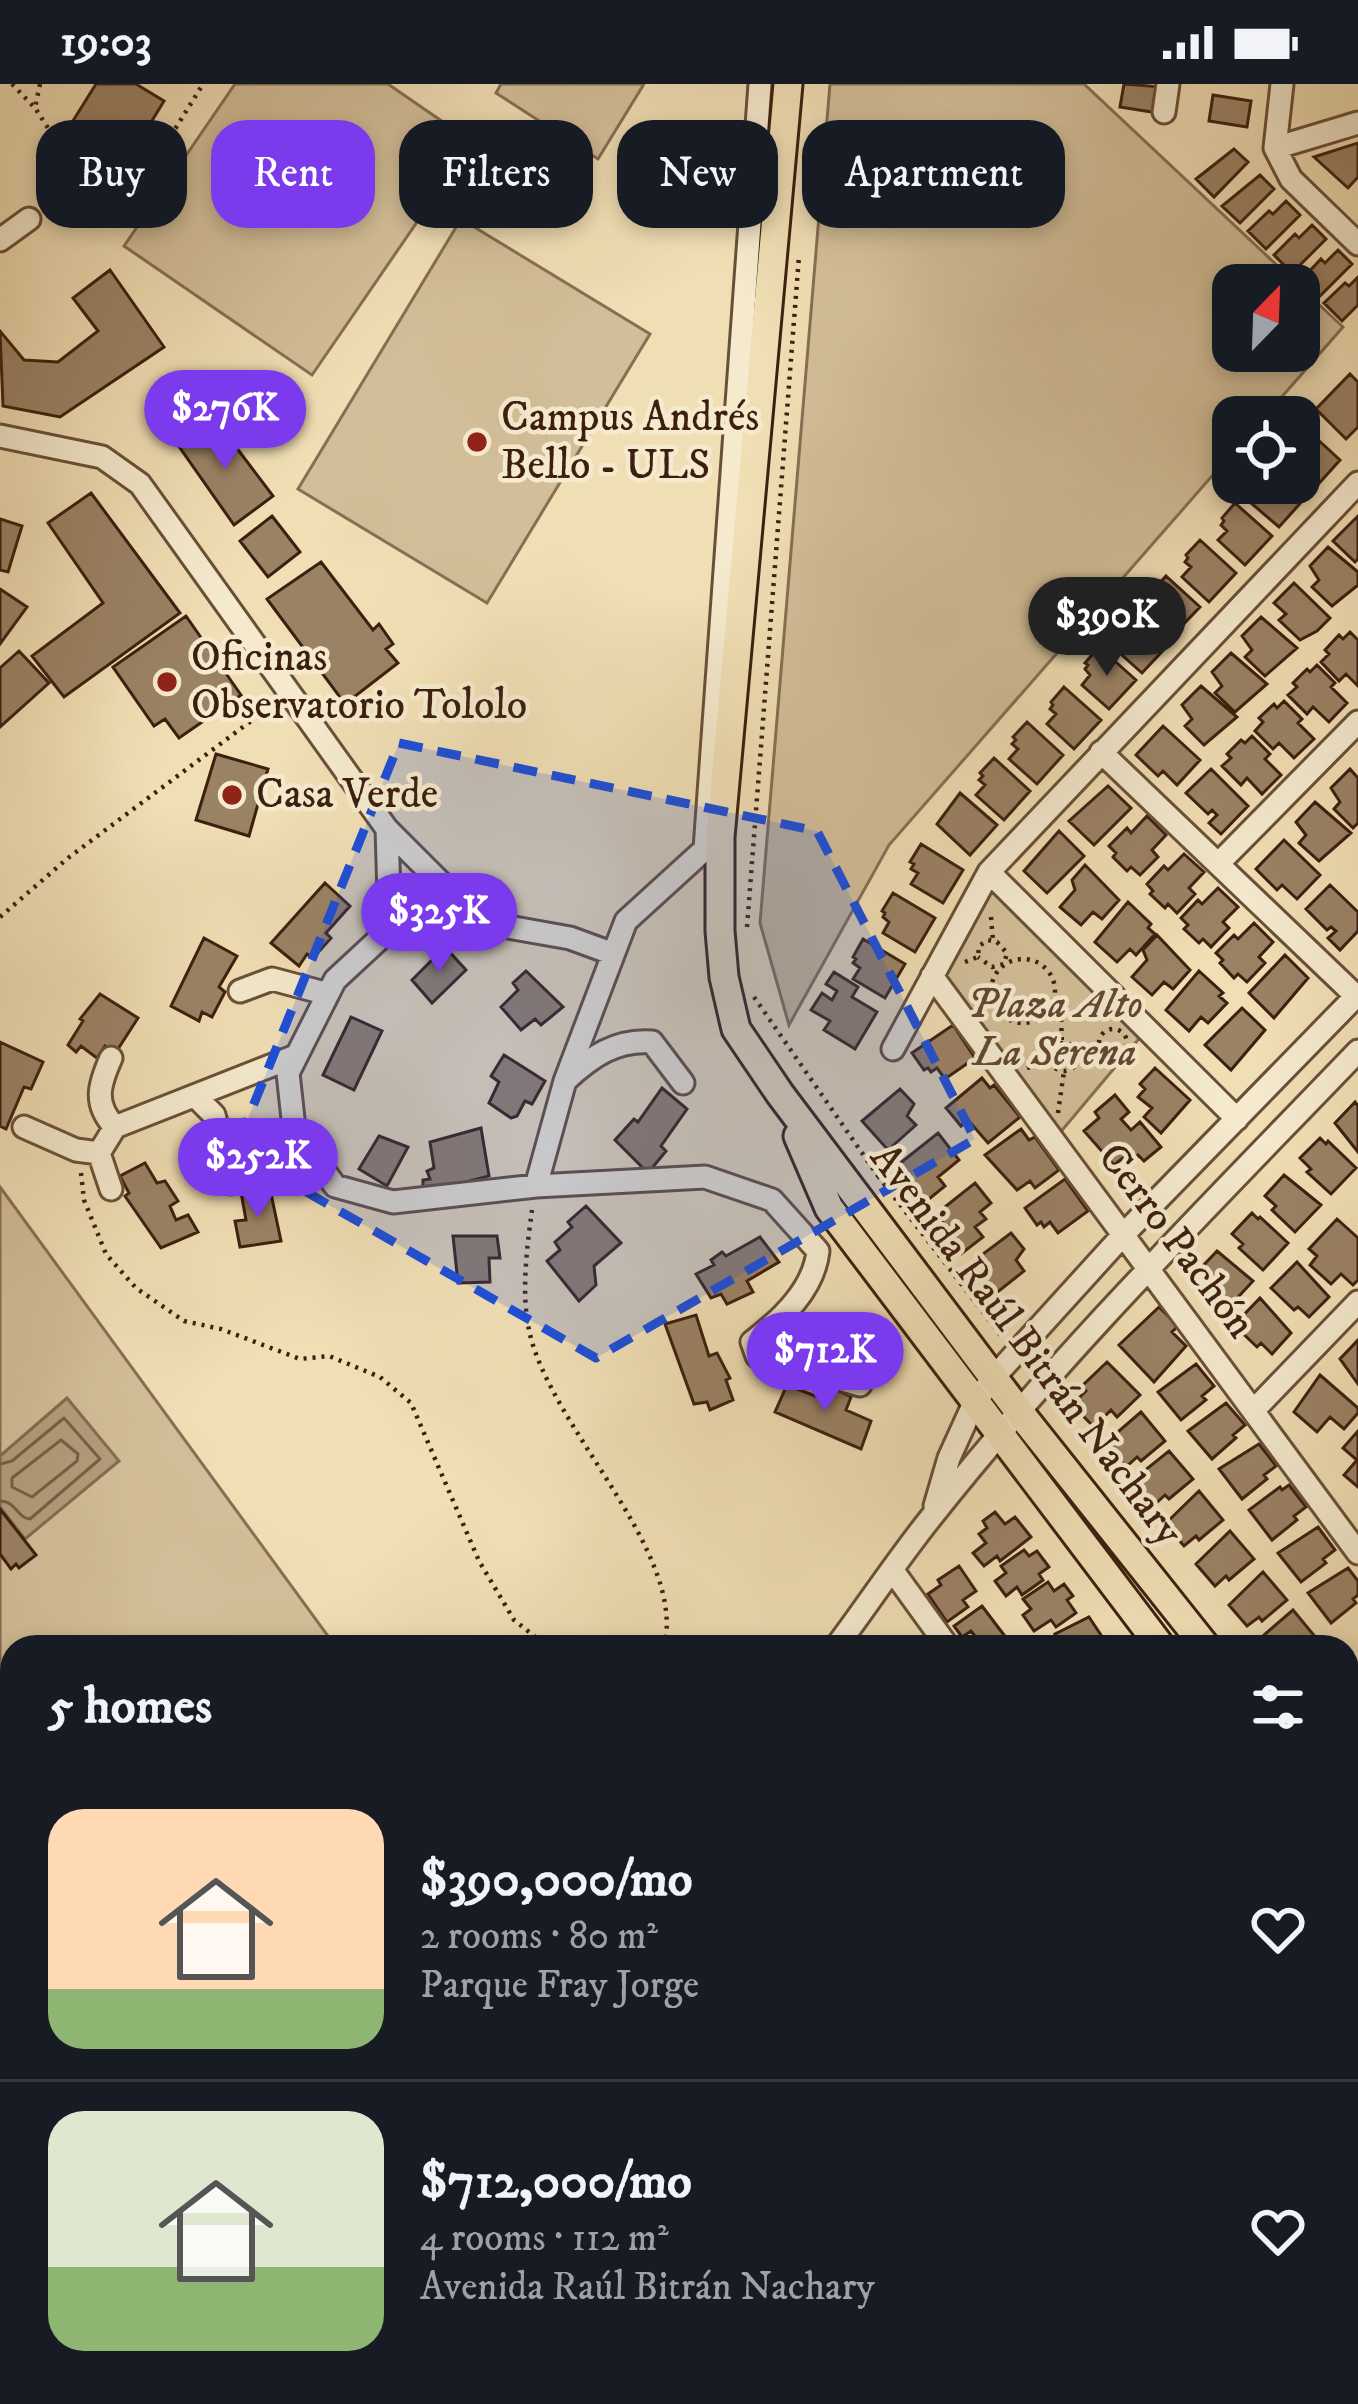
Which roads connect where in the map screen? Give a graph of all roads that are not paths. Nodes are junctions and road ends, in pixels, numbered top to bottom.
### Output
1 (760, 84) edge
2 (788, 84) edge
3 (1168, 84) edge
4 (1282, 84) edge
5 (1164, 112) dead end
6 (1358, 122) edge
7 (1275, 148) junction
8 (29, 219) dead end
9 (0, 240) edge
10 (1358, 244) edge
11 (0, 436) edge
12 (1358, 483) edge
13 (1358, 722) edge
14 (1101, 752) junction
15 (388, 829) junction
16 (1218, 864) junction
17 (989, 872) junction
18 (479, 922) junction
19 (390, 929) junction
20 (611, 953) junction
21 (274, 957) dead end
22 (932, 976) junction
23 (280, 981) junction
24 (240, 991) dead end
25 (328, 994) junction
26 (1357, 996) edge
27 (893, 1049) dead end
28 (1358, 1051) edge
29 (293, 1057) junction
30 (111, 1058) dead end
31 (565, 1081) junction
32 (683, 1083) dead end
33 (780, 1094) junction
34 (195, 1096) junction
35 (1237, 1119) junction
36 (24, 1127) dead end
37 (115, 1127) junction
38 (99, 1154) junction
39 (232, 1183) dead end
40 (536, 1186) junction
41 (111, 1189) dead end
42 (1123, 1235) junction
43 (1148, 1269) junction
44 (1358, 1302) edge
45 (995, 1376) junction
46 (860, 1384) dead end
47 (974, 1403) junction
48 (1253, 1411) junction
49 (1020, 1413) junction
50 (999, 1437) junction
51 (932, 1516) junction
52 (1357, 1548) edge
53 (892, 1571) junction
54 (845, 1635) edge
55 (939, 1635) edge
56 (1153, 1635) edge
57 (1196, 1635) edge

1 - 20 street
2 - 33 main road, Avenida Raúl Bitrán Nachary
3 - 5 street
4 - 7 street
6 - 7 street
7 - 10 street
8 - 9 street
11 - 15 street
12 - 14 street
13 - 16 street
14 - 16 street
14 - 17 street
15 - 18 street
15 - 19 street
16 - 26 street
17 - 22 street
17 - 35 street
18 - 19 street
18 - 20 street
19 - 25 street
20 - 31 street
21 - 23 street
22 - 27 street
22 - 42 street, Cerro Pachón
23 - 24 street
23 - 25 street
25 - 29 street
26 - 35 street
28 - 43 street
29 - 34 street
29 - 40 street
30 - 37 street
31 - 32 street
31 - 40 street
33 - 45 main road, Avenida Raúl Bitrán Nachary
33 - 47 main road, Avenida Raúl Bitrán Nachary
34 - 37 street
34 - 39 street
35 - 42 street
36 - 38 street
37 - 38 street
38 - 41 street
40 - 46 street
42 - 43 street, Cerro Pachón
42 - 45 street
43 - 48 street, Cerro Pachón
43 - 49 street
44 - 48 street
45 - 47 street
45 - 49 main road, Avenida Raúl Bitrán Nachary
47 - 50 main road, Avenida Raúl Bitrán Nachary
47 - 51 street
48 - 52 street, Cerro Pachón
49 - 50 street
49 - 57 main road, Avenida Raúl Bitrán Nachary
50 - 51 street
50 - 56 main road, Avenida Raúl Bitrán Nachary
51 - 53 street
53 - 54 street
53 - 55 street

